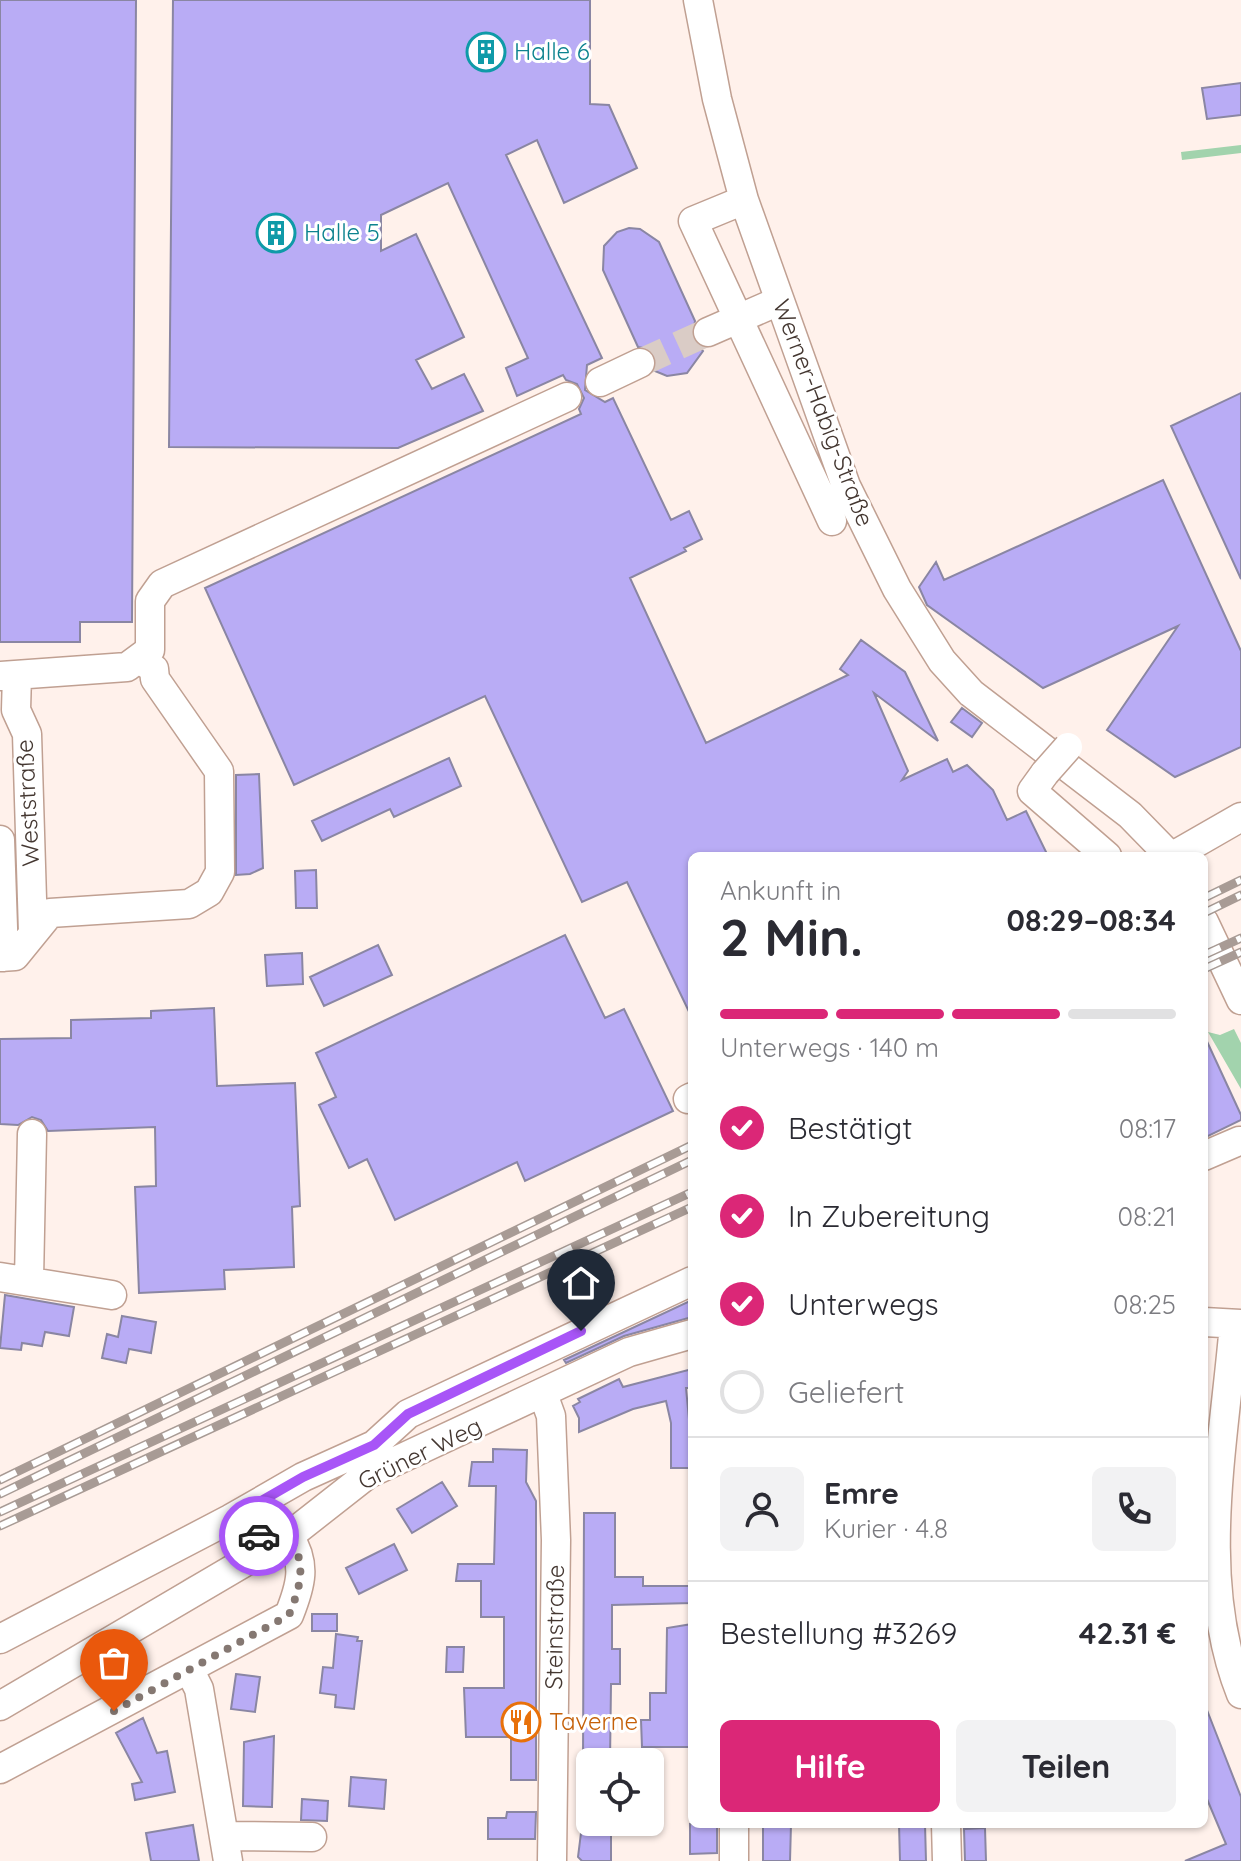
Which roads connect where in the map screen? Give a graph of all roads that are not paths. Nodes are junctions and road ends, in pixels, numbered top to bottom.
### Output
1 (705, 2) edge
2 (744, 200) junction
3 (779, 301) junction
4 (736, 319) junction
5 (708, 332) tunnel mouth
6 (640, 363) tunnel mouth
7 (600, 382) dead end
8 (567, 397) dead end
9 (854, 503) junction
10 (145, 649) junction
11 (8, 676) edge
12 (1074, 740) dead end
13 (1241, 817) edge
14 (0, 840) edge
15 (1102, 852) edge
16 (1176, 852) edge
17 (1179, 852) edge
18 (1208, 930) edge
19 (33, 932) junction
20 (2, 957) edge
21 (1241, 1000) edge
22 (32, 1134) dead end
23 (1239, 1141) dead end
24 (1208, 1154) edge
25 (0, 1277) edge
26 (29, 1280) junction
27 (688, 1283) edge
28 (112, 1295) dead end
29 (1208, 1322) edge
30 (1237, 1324) edge
31 (688, 1335) edge
32 (543, 1394) junction
33 (230, 1519) junction
34 (278, 1543) junction
35 (0, 1639) edge
36 (190, 1671) junction
37 (1241, 1694) edge
38 (0, 1706) edge
39 (0, 1769) edge
40 (734, 1828) edge
41 (946, 1828) edge
42 (312, 1837) dead end
43 (226, 1848) edge
44 (552, 1861) edge
45 (734, 1861) edge
46 (947, 1861) edge

1 - 2 street, Werner-Habig-Straße
2 - 3 street, Werner-Habig-Straße
2 - 4 street
3 - 4 street
3 - 9 street, Werner-Habig-Straße
4 - 5 street
4 - 9 street
6 - 7 street
8 - 10 street
9 - 16 street, Werner-Habig-Straße
10 - 11 street
10 - 19 street
11 - 19 street, Weststraße
12 - 15 street, bridge
13 - 17 street
14 - 20 street
18 - 21 street
19 - 20 street
22 - 26 street
23 - 24 street
25 - 26 street
26 - 28 street
27 - 33 street
29 - 30 street
30 - 37 street
31 - 32 street, Grüner Weg
32 - 34 street, Grüner Weg
32 - 44 street, Steinstraße
33 - 34 street
33 - 35 street
34 - 36 street
34 - 38 street, Grüner Weg
36 - 39 street
36 - 43 street
40 - 45 street
41 - 46 street
42 - 43 street

